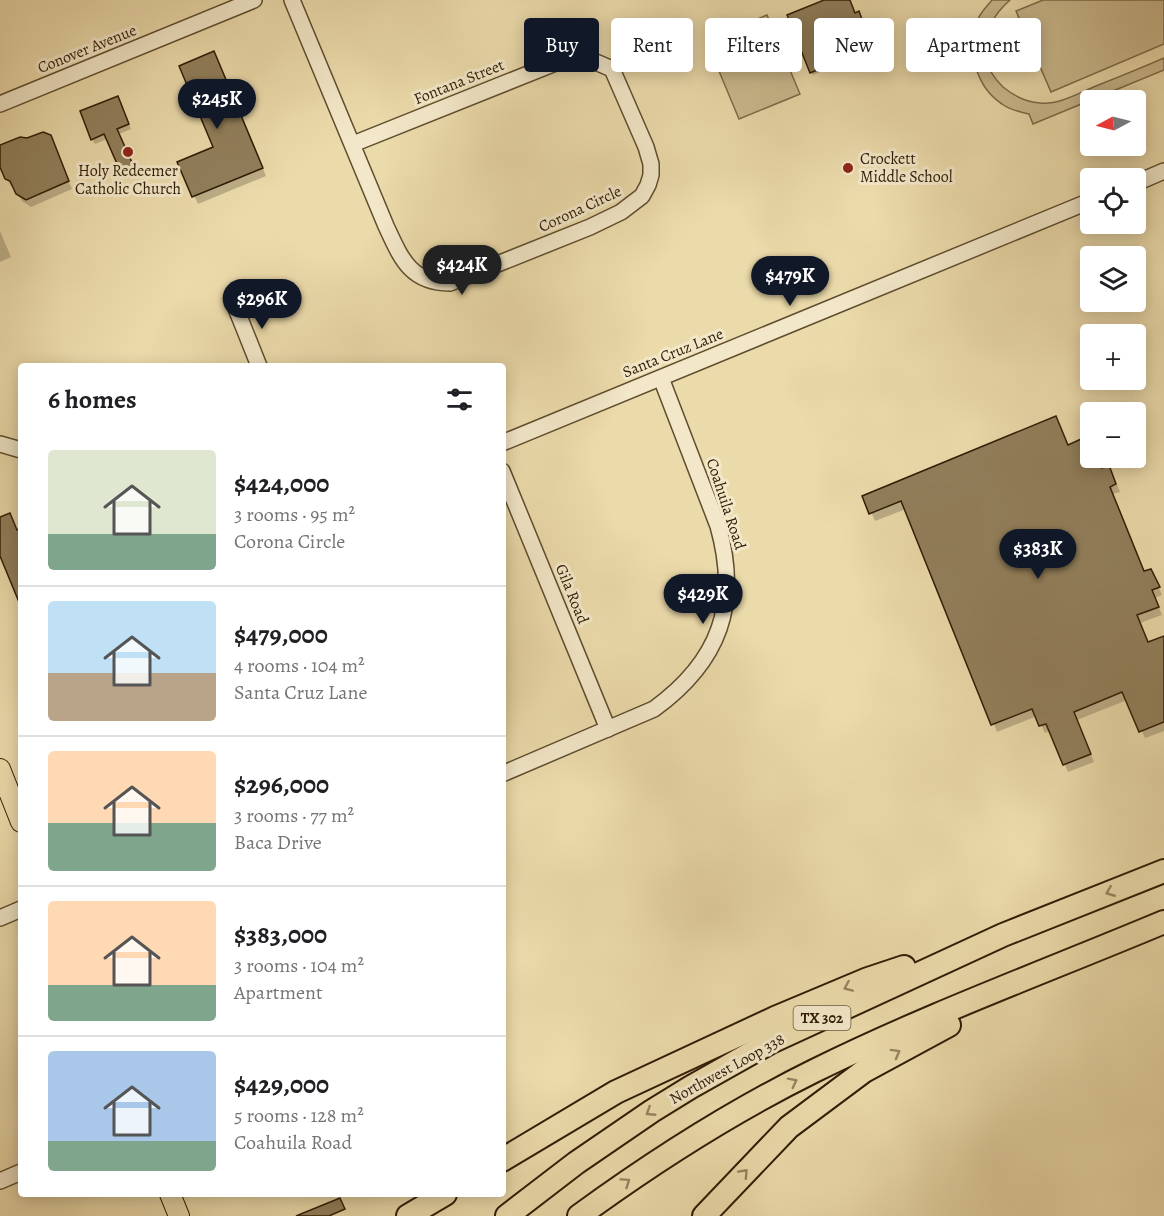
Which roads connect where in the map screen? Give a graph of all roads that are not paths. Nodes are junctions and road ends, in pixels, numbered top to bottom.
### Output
1 (254, 0) edge
2 (292, 0) edge
3 (611, 69) edge
4 (613, 72) edge
5 (0, 104) edge
6 (353, 144) junction
7 (1164, 171) edge
8 (1146, 179) edge
9 (1080, 205) edge
10 (235, 306) dead end
11 (258, 363) edge
12 (661, 378) junction
13 (506, 440) edge
14 (0, 444) edge
15 (18, 449) edge
16 (506, 481) edge
17 (608, 729) junction
18 (0, 769) edge
19 (506, 772) edge
20 (18, 814) edge
21 (1164, 871) edge
22 (18, 910) edge
23 (0, 918) edge
24 (1164, 923) edge
25 (1003, 935) junction
26 (727, 1041) junction
27 (506, 1144) edge
28 (506, 1158) edge
29 (18, 1173) edge
30 (0, 1181) edge
31 (171, 1197) edge
32 (440, 1197) edge
33 (178, 1216) edge
34 (408, 1216) edge
35 (507, 1216) edge
36 (579, 1216) edge
37 (704, 1216) edge

1 - 5 street, Conover Avenue
2 - 6 street, Corona Circle
3 - 6 street, Fontana Street
4 - 6 street, Corona Circle
7 - 8 street
9 - 12 street, Santa Cruz Lane
10 - 11 street
12 - 13 street, Santa Cruz Lane
12 - 17 street, Coahuila Road
14 - 15 street
16 - 17 street, Gila Road
17 - 19 street, Coahuila Road
18 - 20 main road
21 -> 25 highway, Northwest Loop 338 / TX 302
22 - 23 street
36 -> 24 highway, TX 302
37 -> 24 highway
25 -> 26 highway
25 -> 35 highway, Northwest Loop 338 / TX 302
26 - 27 highway
26 - 28 highway
29 - 30 street
31 - 33 main road
32 - 34 highway

